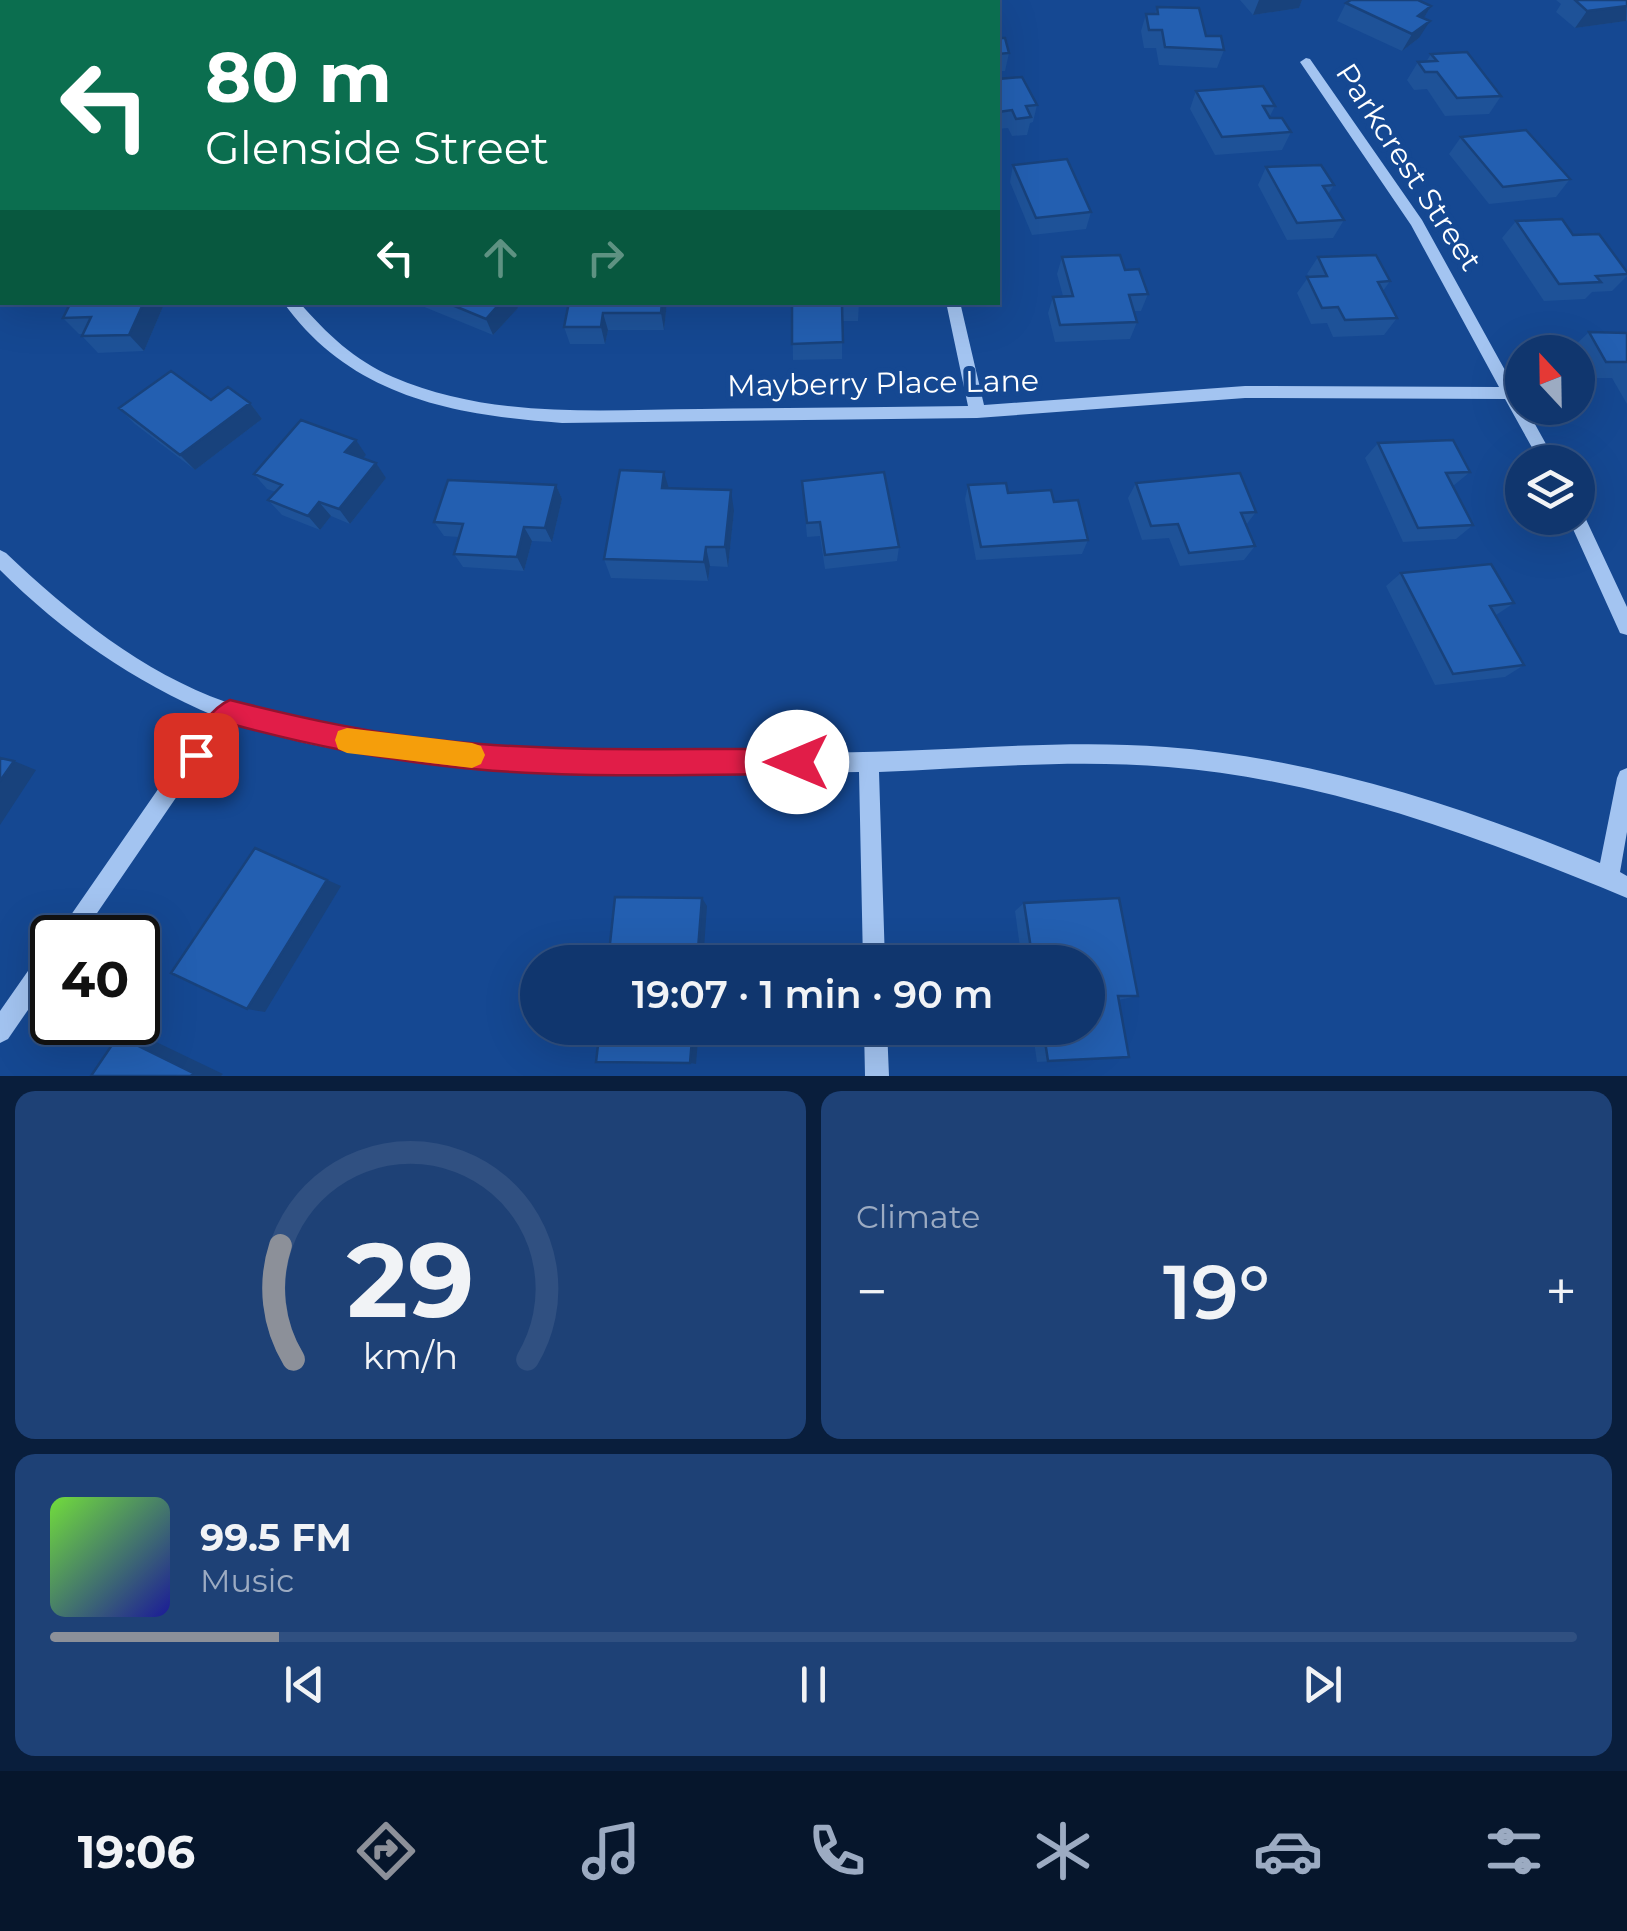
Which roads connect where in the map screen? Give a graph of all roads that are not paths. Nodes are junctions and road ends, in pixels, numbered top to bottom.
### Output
1 (1306, 62) dead end
2 (293, 305) edge
3 (954, 305) edge
4 (1505, 384) edge
5 (1505, 393) edge
6 (978, 412) junction
7 (1586, 535) edge
8 (0, 558) edge
9 (1627, 627) edge
10 (230, 712) junction
11 (869, 762) junction
12 (1627, 778) edge
13 (1621, 886) edge
14 (82, 915) edge
15 (874, 945) edge
16 (30, 988) edge
17 (0, 1031) edge
18 (876, 1045) edge
19 (877, 1076) edge

1 - 4 street, Parkcrest Street
2 - 6 street, Mayberry Place Lane
3 - 6 street
5 - 6 street, Mayberry Place Lane
7 - 9 street
8 - 10 street
10 - 11 street
10 - 14 street
11 - 13 street
11 - 15 street
12 - 13 street
16 - 17 street
18 - 19 street

